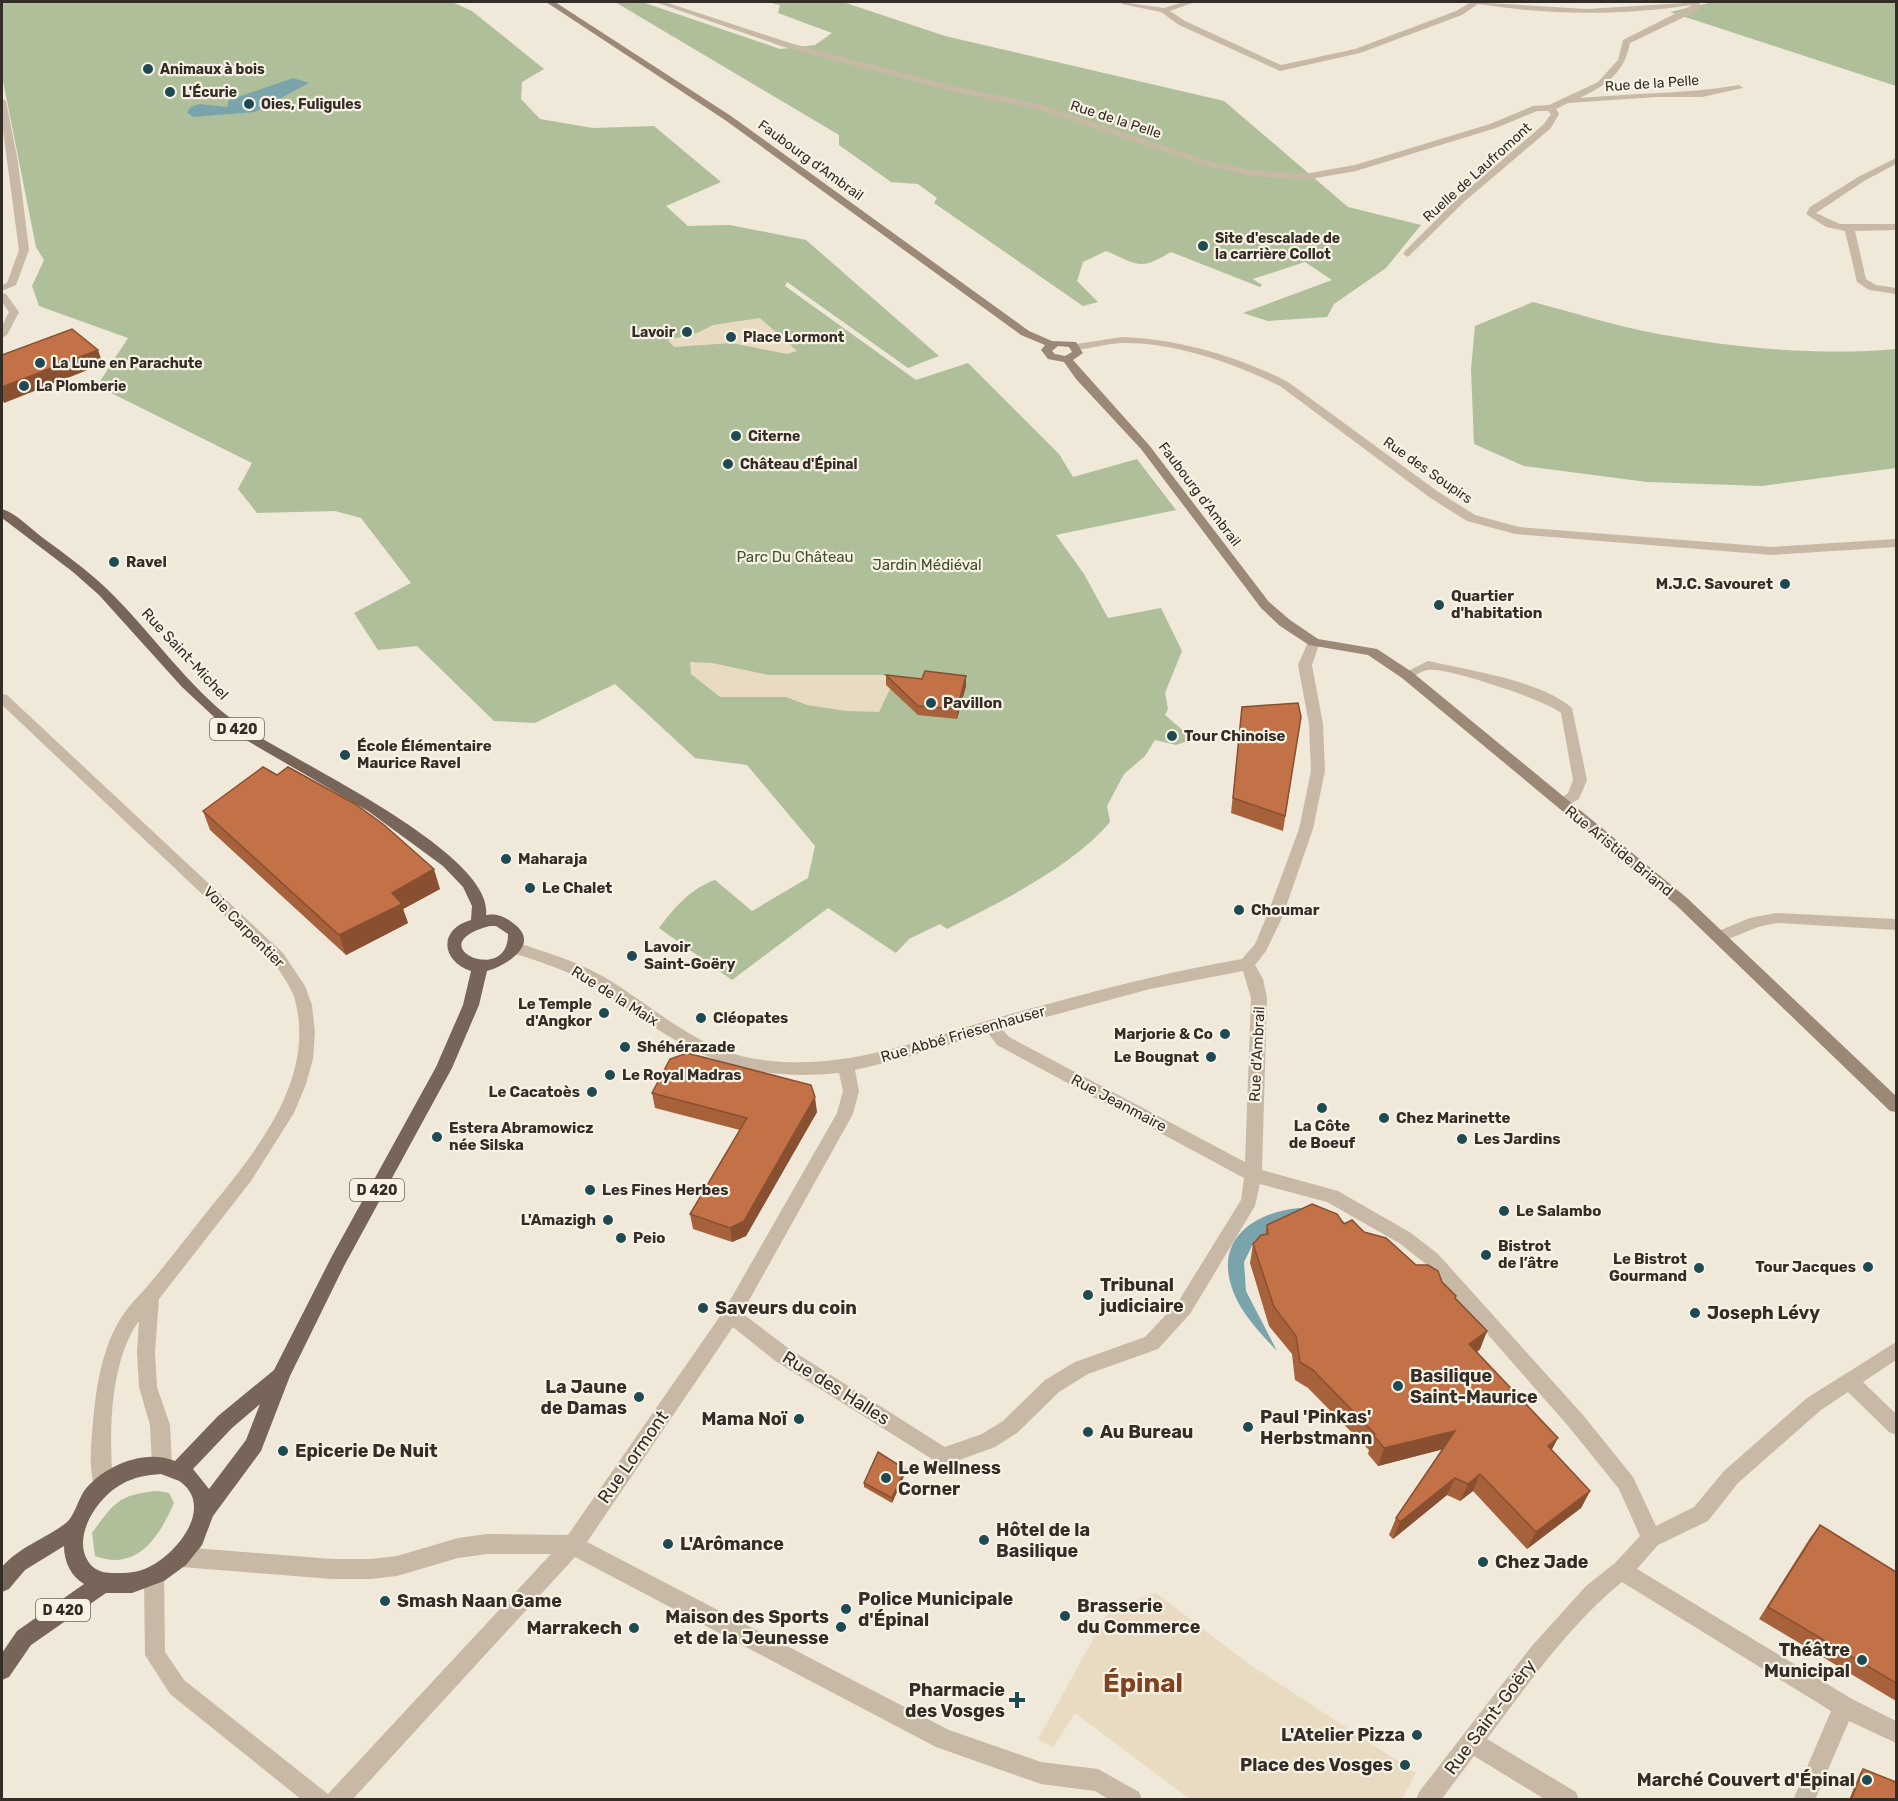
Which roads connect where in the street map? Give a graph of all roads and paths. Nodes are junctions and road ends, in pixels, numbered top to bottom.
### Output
1 (550, 2) edge
2 (659, 2) edge
3 (1125, 2) edge
4 (1191, 2) edge
5 (1477, 2) edge
6 (1695, 2) edge
7 (1164, 10) junction
8 (1739, 88) dead end
9 (2, 101) edge
10 (1565, 101) junction
11 (1551, 108) junction
12 (1896, 161) edge
13 (1896, 227) edge
14 (1850, 228) junction
15 (1408, 254) dead end
16 (2, 288) edge
17 (1896, 291) edge
18 (2, 296) edge
19 (2, 335) edge
20 (1051, 344) junction
21 (1076, 347) junction
22 (1066, 359) junction
23 (2, 513) edge
24 (1896, 543) edge
25 (1314, 642) junction
26 (1407, 675) junction
27 (2, 698) edge
28 (1561, 804) junction
29 (478, 921) junction
30 (1896, 924) edge
31 (1721, 936) junction
32 (514, 948) junction
33 (1247, 964) junction
34 (480, 967) junction
35 (991, 1026) junction
36 (680, 1037) joint
37 (846, 1066) junction
38 (1896, 1106) edge
39 (1253, 1175) junction
40 (150, 1298) junction
41 (731, 1315) junction
42 (1896, 1350) edge
43 (281, 1374) junction
44 (1849, 1380) junction
45 (1896, 1426) edge
46 (943, 1457) joint
47 (171, 1467) junction
48 (104, 1484) junction
49 (204, 1512) junction
50 (74, 1529) junction
51 (1651, 1538) junction
52 (573, 1545) junction
53 (181, 1557) junction
54 (10, 1566) edge
55 (1622, 1570) junction
56 (154, 1576) junction
57 (2, 1582) edge
58 (103, 1583) junction
59 (2, 1670) edge
60 (1844, 1707) junction
61 (1896, 1732) edge
62 (1471, 1742) junction
63 (320, 1800) edge
64 (336, 1800) edge
65 (1131, 1800) edge
66 (1427, 1800) edge
67 (1568, 1800) edge
68 (1804, 1800) edge

1 - 20 main road, Faubourg d'Ambrail
2 - 11 street, Rue de la Pelle
3 - 7 street
4 - 7 street
5 - 6 street
5 - 7 street
6 - 10 street, Rue de la Pelle
8 - 10 street, Rue de la Pelle
9 - 16 street
10 - 11 street, Rue de la Pelle
11 - 15 street, Ruelle de Laufromont
12 - 14 street
13 - 14 street
14 - 17 street
18 - 19 street
20 - 21 main road
20 - 22 main road, Faubourg d'Ambrail
21 - 22 main road
21 - 24 street, Rue des Soupirs
22 - 25 main road, Faubourg d'Ambrail
23 - 29 main road, Rue Saint-Michel / D 420
25 - 26 main road, Rue Aristide Briand
25 - 33 street
26 - 28 main road, Rue Aristide Briand
26 - 28 street
27 - 40 street, Voie Carpentier
28 - 31 main road, Rue Aristide Briand
29 - 32 main road
29 - 34 main road
30 - 31 street
31 - 38 main road, Rue Aristide Briand
32 - 34 main road
32 - 36 street, Rue de la Maix
33 - 35 street, Rue Abbé Friesenhauser
33 - 39 street, Rue d'Ambrail
34 - 43 main road, D 420
35 - 37 street, Rue Abbé Friesenhauser
35 - 39 street, Rue Jeanmaire
36 - 37 street, Rue Abbé Friesenhauser
37 - 41 street, Rue Lormont
39 - 46 street, Rue d'Ambrail
39 - 51 street, Rue Jeanmaire
40 - 47 street
40 - 48 street, Voie Carpentier
41 - 46 street, Rue des Halles
41 - 52 street, Rue Lormont
42 - 44 street
43 - 47 main road, D 420
43 - 49 main road, D 420
44 - 45 street
44 - 51 street
47 - 48 main road
47 - 49 main road
48 - 50 main road
49 - 53 main road
50 - 54 main road
50 - 58 main road
51 - 55 street, Rue Saint-Goëry
52 - 53 street
52 - 64 street, Rue Lormont
52 - 65 street
53 - 56 main road
54 - 57 main road
55 - 60 street
55 - 62 street, Rue Saint-Goëry
56 - 58 main road
56 - 63 street
58 - 59 main road, D 420
60 - 61 street
60 - 68 street
62 - 66 street, Rue Saint-Goëry
62 - 67 street

